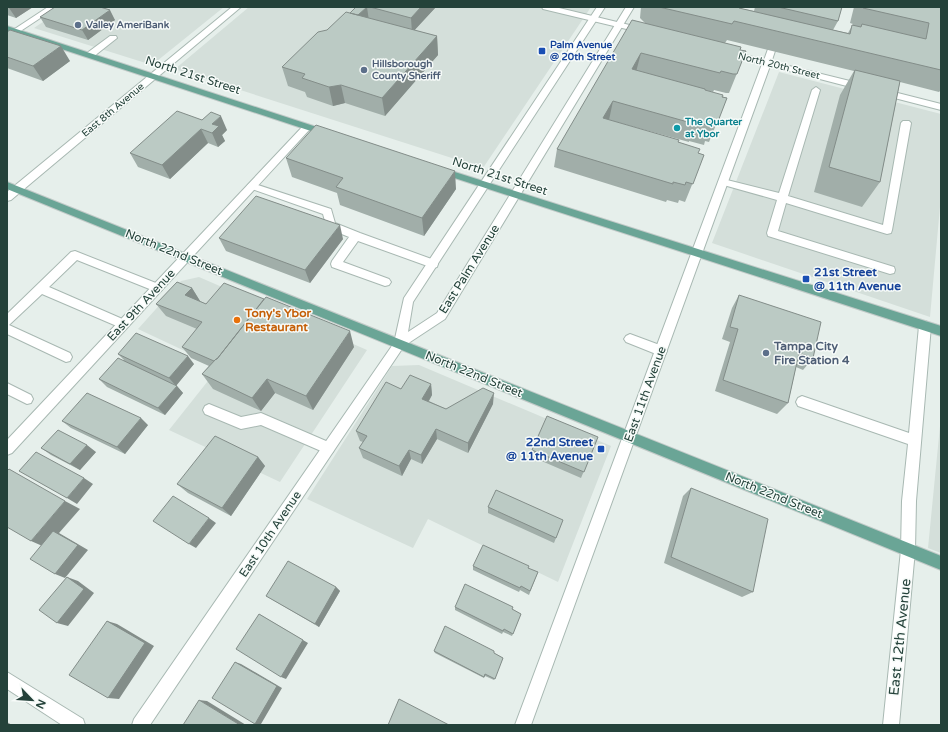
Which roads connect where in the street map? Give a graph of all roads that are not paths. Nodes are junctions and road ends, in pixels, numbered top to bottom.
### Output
1 (53, 7) edge
2 (237, 7) edge
3 (546, 7) edge
4 (601, 7) edge
5 (630, 7) edge
6 (593, 19) junction
7 (618, 25) junction
8 (7, 28) edge
9 (17, 31) junction
10 (654, 34) edge
11 (7, 38) edge
12 (113, 38) dead end
13 (722, 51) edge
14 (771, 51) dead end
15 (90, 55) junction
16 (767, 63) junction
17 (154, 76) junction
18 (816, 90) dead end
19 (941, 107) edge
20 (906, 123) dead end
21 (307, 127) junction
22 (337, 136) edge
23 (432, 168) edge
24 (723, 182) junction
25 (484, 185) junction
26 (252, 186) junction
27 (12, 187) edge
28 (515, 195) junction
29 (7, 197) edge
30 (782, 198) junction
31 (356, 236) junction
32 (697, 252) junction
33 (186, 257) junction
34 (433, 264) junction
35 (890, 270) dead end
36 (385, 282) dead end
37 (40, 288) junction
38 (157, 288) junction
39 (7, 321) edge
40 (123, 324) junction
41 (925, 326) junction
42 (7, 329) edge
43 (941, 331) edge
44 (630, 339) dead end
45 (400, 343) junction
46 (661, 351) junction
47 (66, 357) dead end
48 (7, 388) edge
49 (27, 399) dead end
50 (802, 402) dead end
51 (209, 410) dead end
52 (630, 437) junction
53 (915, 441) junction
54 (328, 448) junction
55 (7, 449) edge
56 (908, 550) junction
57 (941, 563) edge
58 (7, 680) edge
59 (77, 725) edge
60 (140, 725) edge
61 (523, 725) edge
62 (891, 725) edge

1 - 9 street
2 - 17 street, East 8th Avenue
3 - 6 street
4 - 6 street
5 - 7 street, East Palm Avenue
6 - 7 street
6 - 25 street
7 - 10 street
7 - 28 street, East Palm Avenue
8 - 9 main road, North 21st Street
9 - 11 street
9 - 15 main road, North 21st Street
12 - 15 street
13 - 16 street, North 20th Street
14 - 16 street, East 11th Avenue
15 - 17 main road, North 21st Street
16 - 19 street, North 20th Street
16 - 24 street, East 11th Avenue
17 - 21 main road, North 21st Street
17 - 27 street, East 8th Avenue
18 - 30 street
20 - 30 street
21 - 22 main road, North 21st Street
21 - 26 street, East 9th Avenue
23 - 25 main road, North 21st Street
24 - 30 street
24 - 32 street, East 11th Avenue
25 - 28 main road, North 21st Street
25 - 34 street
26 - 31 street
26 - 33 street, East 9th Avenue
27 - 29 street, East 8th Avenue
27 - 33 main road, North 22nd Street
28 - 32 main road, North 21st Street
28 - 45 street, East Palm Avenue
30 - 35 street
31 - 34 street
31 - 36 street
32 - 41 main road, North 21st Street
32 - 46 street, East 11th Avenue
33 - 38 street, East 9th Avenue
33 - 45 main road, North 22nd Street
34 - 45 street
37 - 38 street
37 - 39 street
37 - 40 street
38 - 40 street, East 9th Avenue
40 - 55 street, East 9th Avenue
41 - 43 main road, North 21st Street
41 - 53 street, East 12th Avenue
42 - 47 street
44 - 46 street
45 - 52 main road, North 22nd Street
45 - 54 street, East 10th Avenue
46 - 52 street, East 11th Avenue
48 - 49 street
50 - 53 street
51 - 54 street
52 - 56 main road, North 22nd Street
52 - 61 street, East 11th Avenue
53 - 56 street, East 12th Avenue
54 - 60 street, East 10th Avenue
56 - 57 main road, North 22nd Street
56 - 62 street, East 12th Avenue
58 - 59 street

